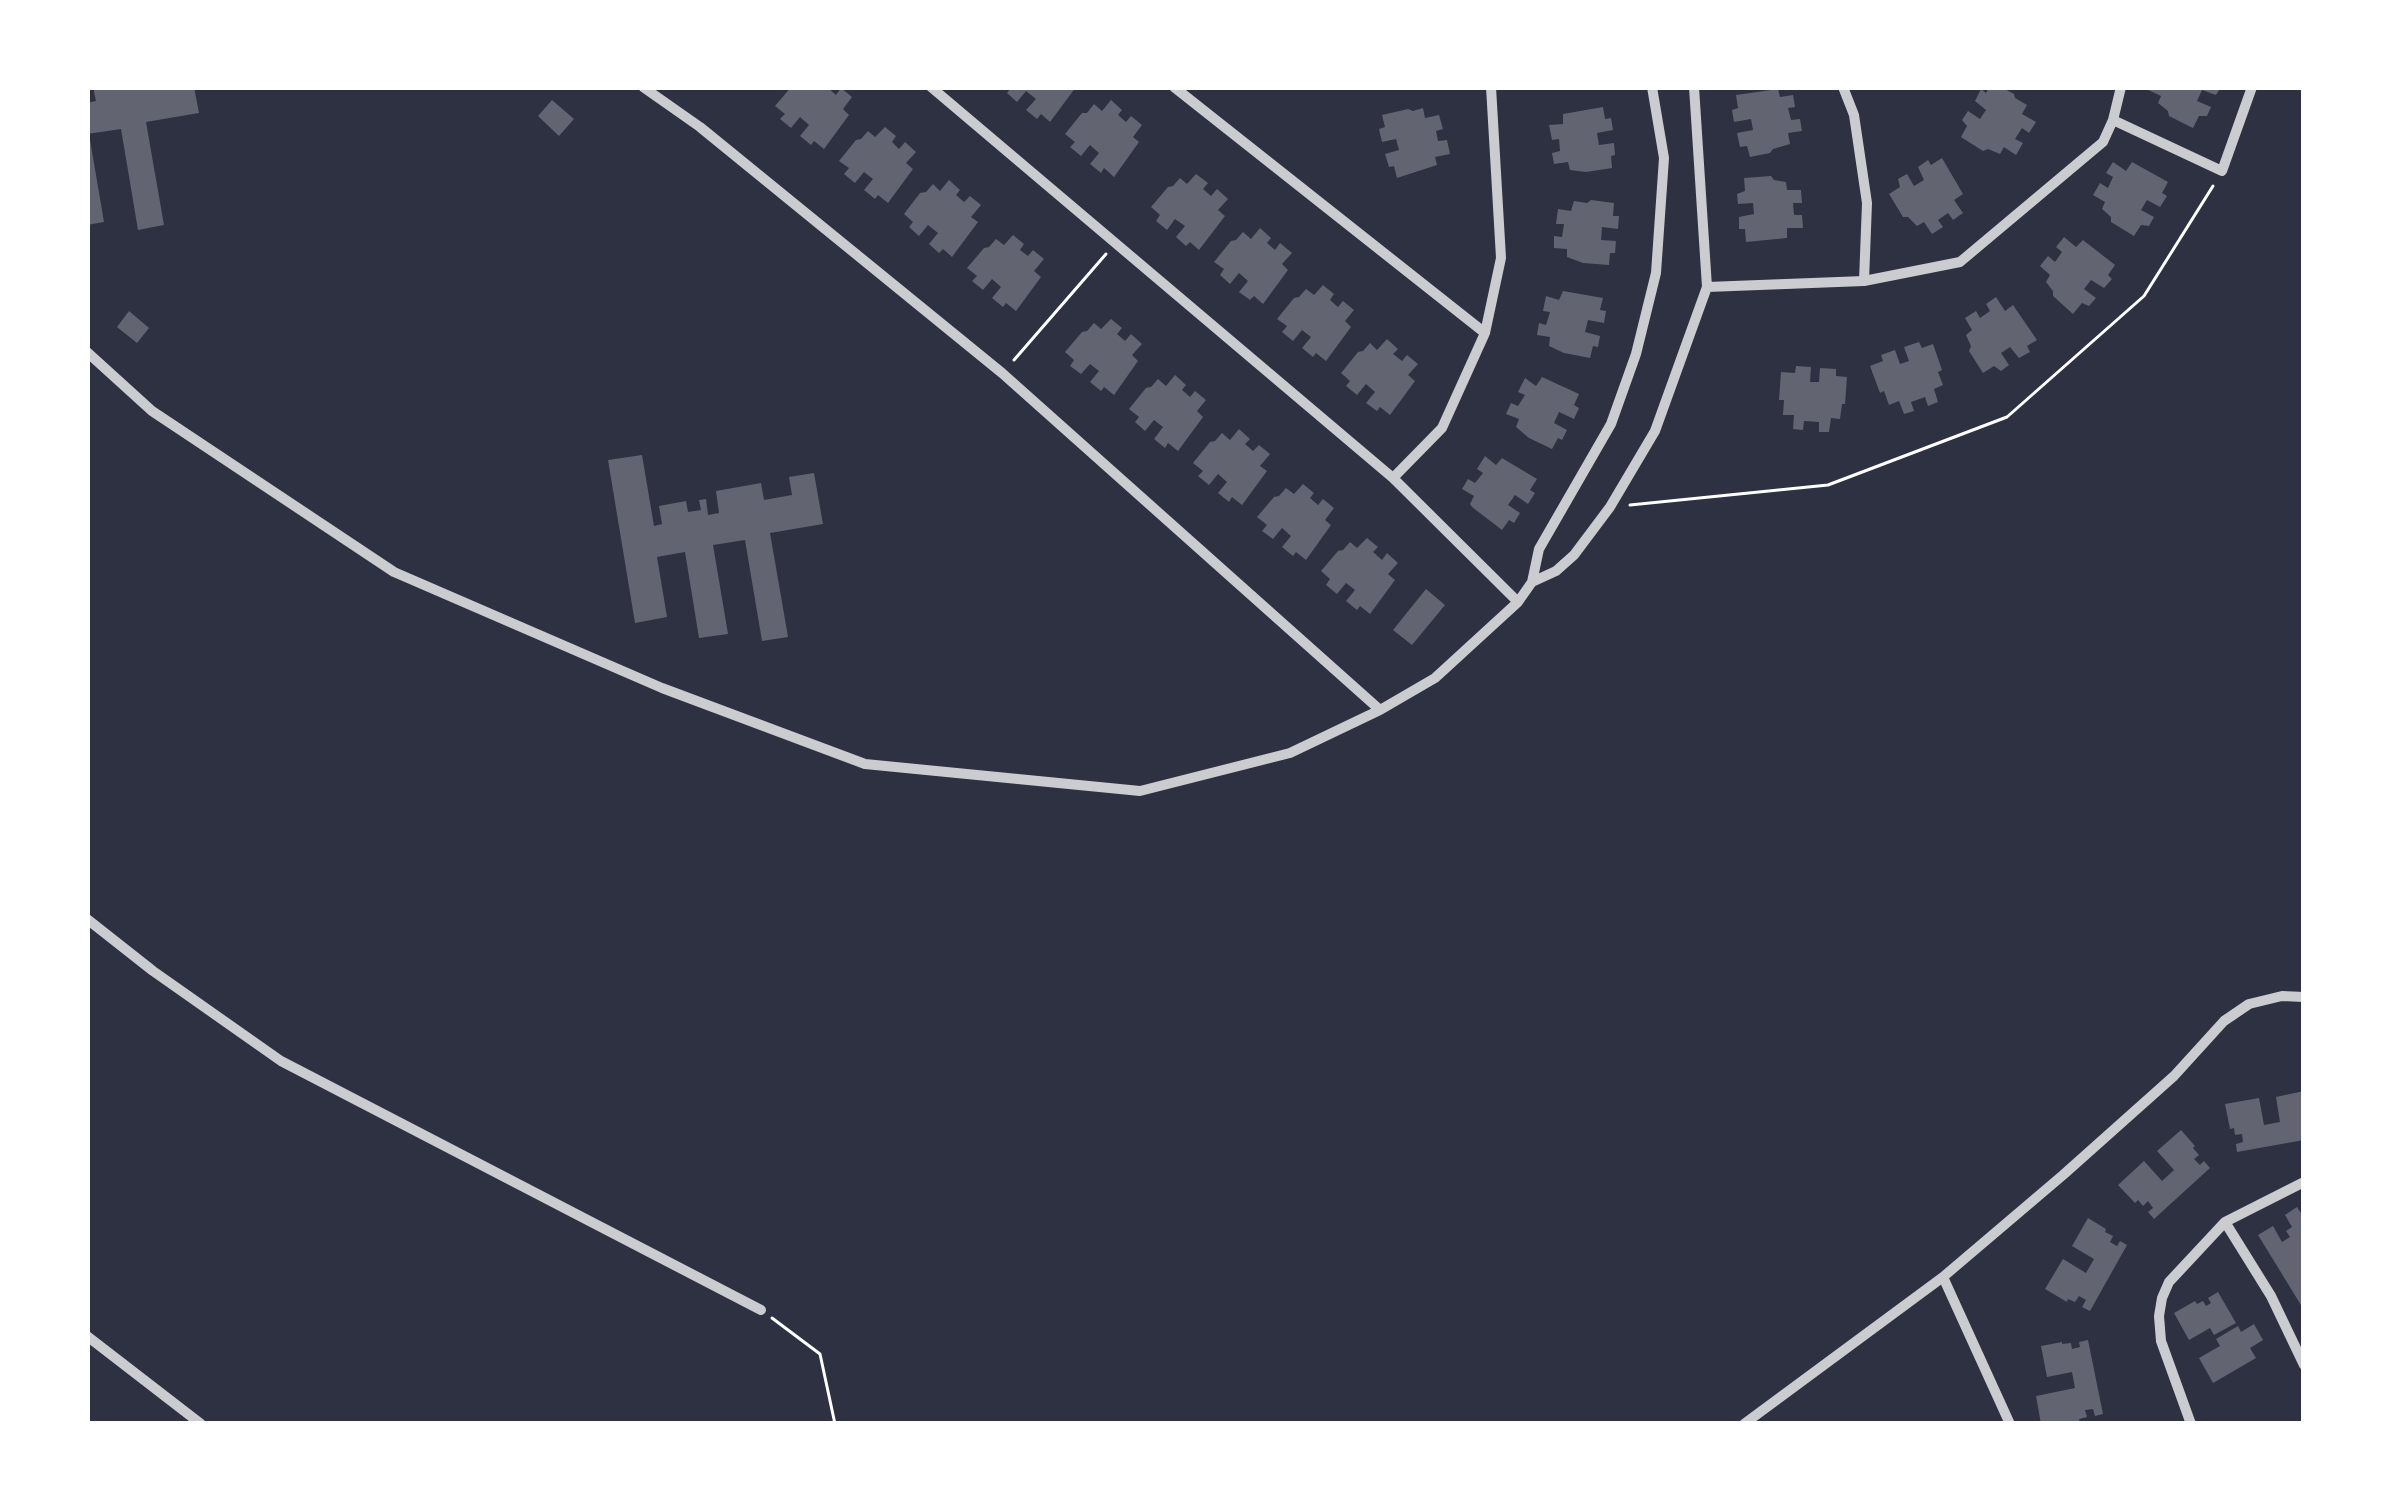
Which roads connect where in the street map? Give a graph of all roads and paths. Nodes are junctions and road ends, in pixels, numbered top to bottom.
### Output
1 (643, 87) edge
2 (931, 87) edge
3 (1174, 87) edge
4 (1491, 87) edge
5 (1652, 87) edge
6 (1694, 87) edge
7 (1844, 87) edge
8 (2121, 87) edge
9 (2252, 87) edge
10 (2114, 119) junction
11 (2222, 171) junction
12 (1115, 243) junction
13 (1864, 281) junction
14 (1707, 287) junction
15 (1485, 333) junction
16 (87, 352) edge
17 (1002, 373) junction
18 (1393, 478) junction
19 (1610, 507) junction
20 (1532, 582) junction
21 (1518, 602) junction
22 (1380, 710) junction
23 (87, 919) edge
24 (2304, 997) edge
25 (2304, 1182) edge
26 (2225, 1222) junction
27 (1943, 1276) junction
28 (761, 1310) joint
29 (87, 1336) edge
30 (2304, 1365) edge
31 (200, 1424) edge
32 (835, 1424) edge
33 (1744, 1424) edge
34 (2010, 1424) edge
35 (2191, 1424) edge

1 - 17 street
2 - 12 street
3 - 15 street
4 - 15 street
5 - 20 street
6 - 14 street
7 - 13 street
8 - 10 street
9 - 11 street
10 - 11 street
10 - 13 street
11 - 19 path
12 - 17 path
12 - 18 street
13 - 14 street
14 - 19 street
15 - 18 street
16 - 22 street
17 - 22 street
18 - 21 street
19 - 20 street
20 - 21 street
21 - 22 street
23 - 28 street
24 - 27 street
25 - 26 street
26 - 30 street
26 - 35 street
27 - 33 street
27 - 34 street
28 - 32 path
29 - 31 street

